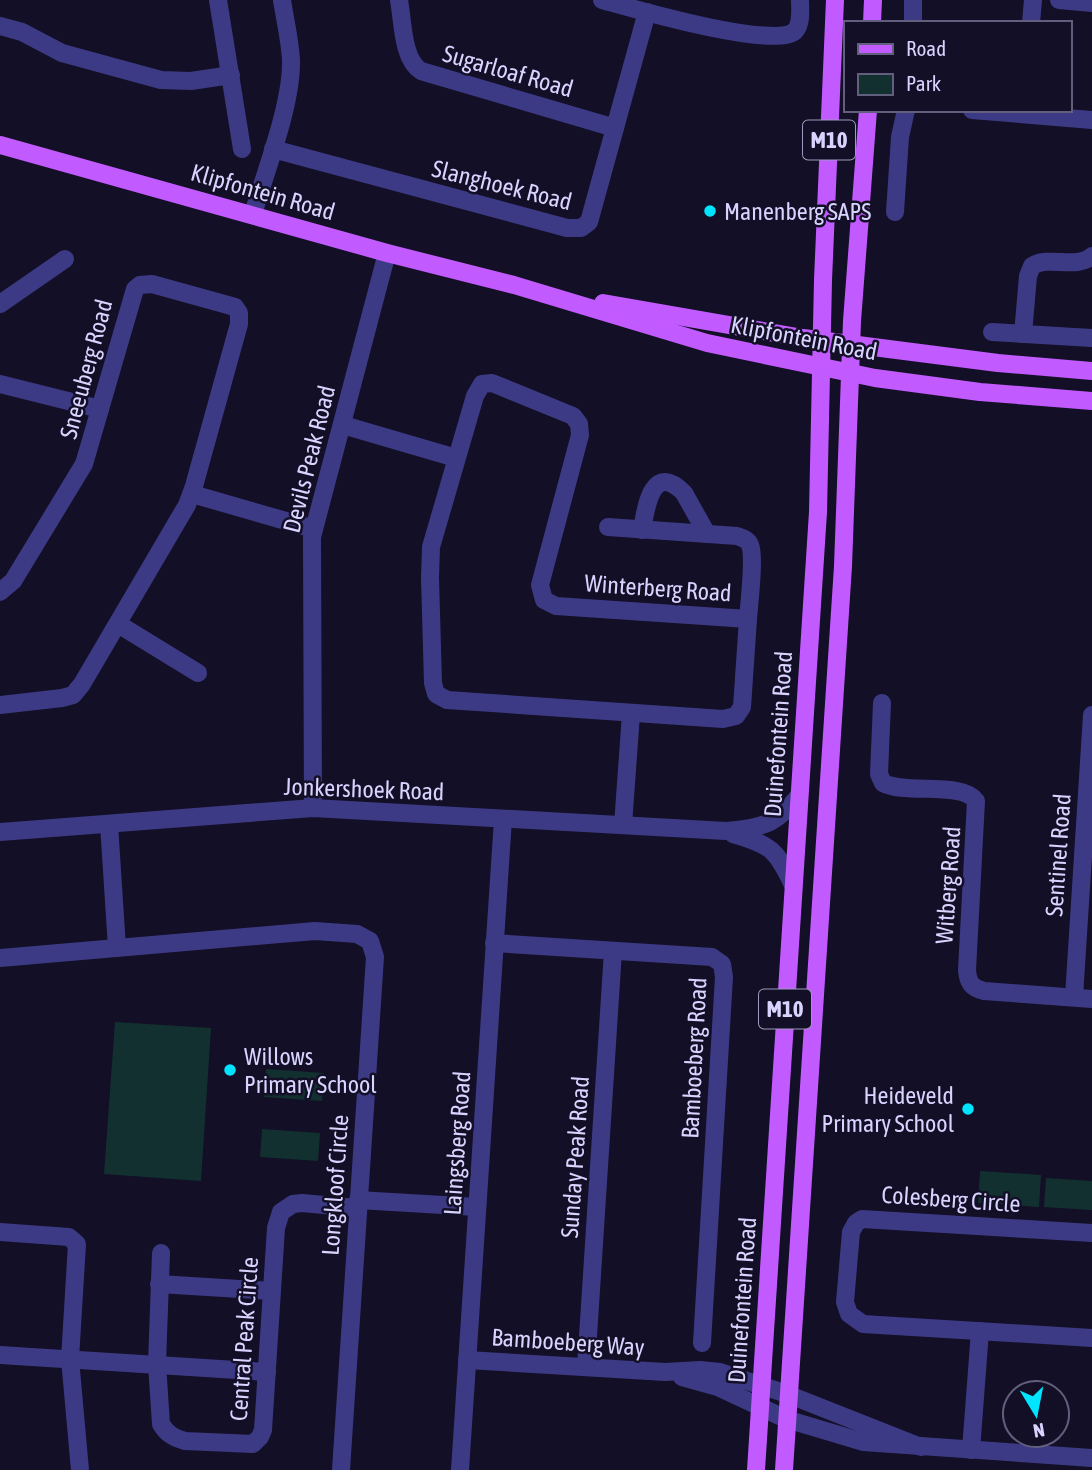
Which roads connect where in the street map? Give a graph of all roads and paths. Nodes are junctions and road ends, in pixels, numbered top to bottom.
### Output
1 (218, 0) edge
2 (282, 0) edge
3 (399, 0) edge
4 (601, 0) edge
5 (800, 0) edge
6 (835, 0) edge
7 (873, 0) edge
8 (913, 0) edge
9 (1033, 0) edge
10 (1059, 0) edge
11 (1092, 3) edge
12 (647, 12) junction
13 (872, 21) edge
14 (912, 21) edge
15 (1031, 21) edge
16 (0, 26) edge
17 (231, 75) junction
18 (868, 112) edge
19 (906, 112) edge
20 (1024, 112) edge
21 (1092, 120) edge
22 (615, 128) junction
23 (0, 145) edge
24 (242, 149) dead end
25 (273, 149) junction
26 (895, 212) dead end
27 (253, 214) junction
28 (387, 253) junction
29 (1092, 256) edge
30 (65, 259) dead end
31 (514, 285) junction
32 (0, 304) edge
33 (992, 332) dead end
34 (1023, 334) junction
35 (1092, 338) edge
36 (823, 340) junction
37 (851, 342) junction
38 (822, 368) junction
39 (1092, 371) edge
40 (850, 373) junction
41 (0, 384) edge
42 (1092, 401) edge
43 (100, 410) junction
44 (343, 425) junction
45 (456, 458) junction
46 (192, 494) junction
47 (608, 527) dead end
48 (314, 529) junction
49 (642, 530) junction
50 (707, 534) junction
51 (0, 592) edge
52 (748, 619) junction
53 (118, 624) junction
54 (198, 673) dead end
55 (883, 703) dead end
56 (0, 705) edge
57 (631, 714) junction
58 (1092, 715) edge
59 (799, 797) junction
60 (313, 808) junction
61 (503, 819) junction
62 (108, 824) junction
63 (623, 825) junction
64 (726, 831) junction
65 (0, 832) edge
66 (793, 885) junction
67 (494, 943) junction
68 (117, 948) junction
69 (613, 951) junction
70 (0, 958) edge
71 (1083, 998) edge
72 (358, 1204) junction
73 (477, 1207) junction
74 (0, 1232) edge
75 (1092, 1233) edge
76 (161, 1253) dead end
77 (159, 1284) junction
78 (272, 1291) junction
79 (979, 1331) junction
80 (1092, 1338) edge
81 (702, 1343) dead end
82 (0, 1355) edge
83 (70, 1359) junction
84 (467, 1360) junction
85 (157, 1364) junction
86 (586, 1367) junction
87 (267, 1371) junction
88 (665, 1372) junction
89 (761, 1385) junction
90 (787, 1394) junction
91 (760, 1408) junction
92 (786, 1419) junction
93 (921, 1447) junction
94 (971, 1450) junction
95 (1092, 1458) edge
96 (80, 1470) edge
97 (341, 1470) edge
98 (460, 1470) edge
99 (756, 1470) edge
100 (784, 1470) edge

1 - 17 street
2 - 25 street
3 - 22 street, Sugarloaf Road
4 - 12 street
5 - 12 street
6 - 36 main road, Duinefontein Road / M10
7 - 13 main road
8 - 14 street
9 - 15 street
10 - 11 street
12 - 22 street, Slanghoek Road
16 - 17 street
17 - 24 street
18 - 37 main road, Duinefontein Road / M10
19 - 26 street
20 - 21 street
22 - 25 street, Slanghoek Road
23 - 27 main road, Klipfontein Road
25 - 27 street
27 - 28 main road, Klipfontein Road
28 - 31 main road, Klipfontein Road
28 - 44 street, Devils Peak Road
29 - 34 street
30 - 32 street
31 - 36 main road, Klipfontein Road
31 - 38 main road, Klipfontein Road
33 - 34 street
34 - 35 street
36 - 37 main road, Klipfontein Road
36 - 38 main road, Duinefontein Road / M10
37 - 39 main road, Klipfontein Road
37 - 40 main road, Duinefontein Road / M10
38 - 40 main road, Klipfontein Road
38 - 59 main road, Duinefontein Road / M10
40 - 42 main road, Klipfontein Road
40 - 90 main road, Duinefontein Road / M10
41 - 43 street
43 - 46 street, Sneeuberg Road
43 - 51 street, Sneeuberg Road
44 - 45 street
44 - 48 street, Devils Peak Road
45 - 52 street, Winterberg Road
45 - 57 street, Winterberg Road
46 - 48 street
46 - 53 street, Sneeuberg Road
47 - 49 street
48 - 60 street, Devils Peak Road
49 - 50 street
49 - 50 street
50 - 52 street
52 - 57 street, Winterberg Road
53 - 54 street
53 - 56 street, Sneeuberg Road
55 - 71 street, Witberg Road
57 - 63 street
58 - 71 street, Sentinel Road
59 - 64 street, Jonkershoek Road
59 - 66 main road, Duinefontein Road / M10
60 - 61 street, Jonkershoek Road
60 - 62 street, Jonkershoek Road
61 - 63 street, Jonkershoek Road
61 - 67 street, Laingsberg Road
62 - 65 street, Jonkershoek Road
62 - 68 street
63 - 64 street, Jonkershoek Road
64 - 66 street, Jonkershoek Road
66 - 89 main road, Duinefontein Road / M10
67 - 69 street, Bamboeberg Road
67 - 73 street, Laingsberg Road
68 - 70 street, Longkloof Circle
68 - 72 street, Longkloof Circle
69 - 81 street, Bamboeberg Road
69 - 86 street, Sunday Peak Road
72 - 73 street
72 - 78 street, Central Peak Circle
72 - 97 street, Longkloof Circle
73 - 84 street, Laingsberg Road
74 - 83 street
75 - 79 street, Colesberg Circle
76 - 77 street, Central Peak Circle
77 - 78 street
77 - 85 street, Central Peak Circle
78 - 87 street, Central Peak Circle
79 - 80 street, Colesberg Circle
79 - 94 street
82 - 83 street
83 - 85 street
83 - 96 street
84 - 86 street, Bamboeberg Way
84 - 98 street, Laingsberg Road
85 - 87 street
85 - 87 street, Central Peak Circle
86 - 88 street, Bamboeberg Way
88 - 89 street, Bamboeberg Way
88 - 91 street, Bamboeberg Way
89 - 90 street, Bamboeberg Way
89 - 91 main road, Duinefontein Road / M10
90 - 92 main road, Duinefontein Road / M10
90 - 93 street, Bamboeberg Way
91 - 92 street, Bamboeberg Way
91 - 99 main road, Duinefontein Road / M10
92 - 93 street, Bamboeberg Way
92 - 100 main road, Duinefontein Road / M10
93 - 94 street, Bamboeberg Way
94 - 95 street, Bamboeberg Way

